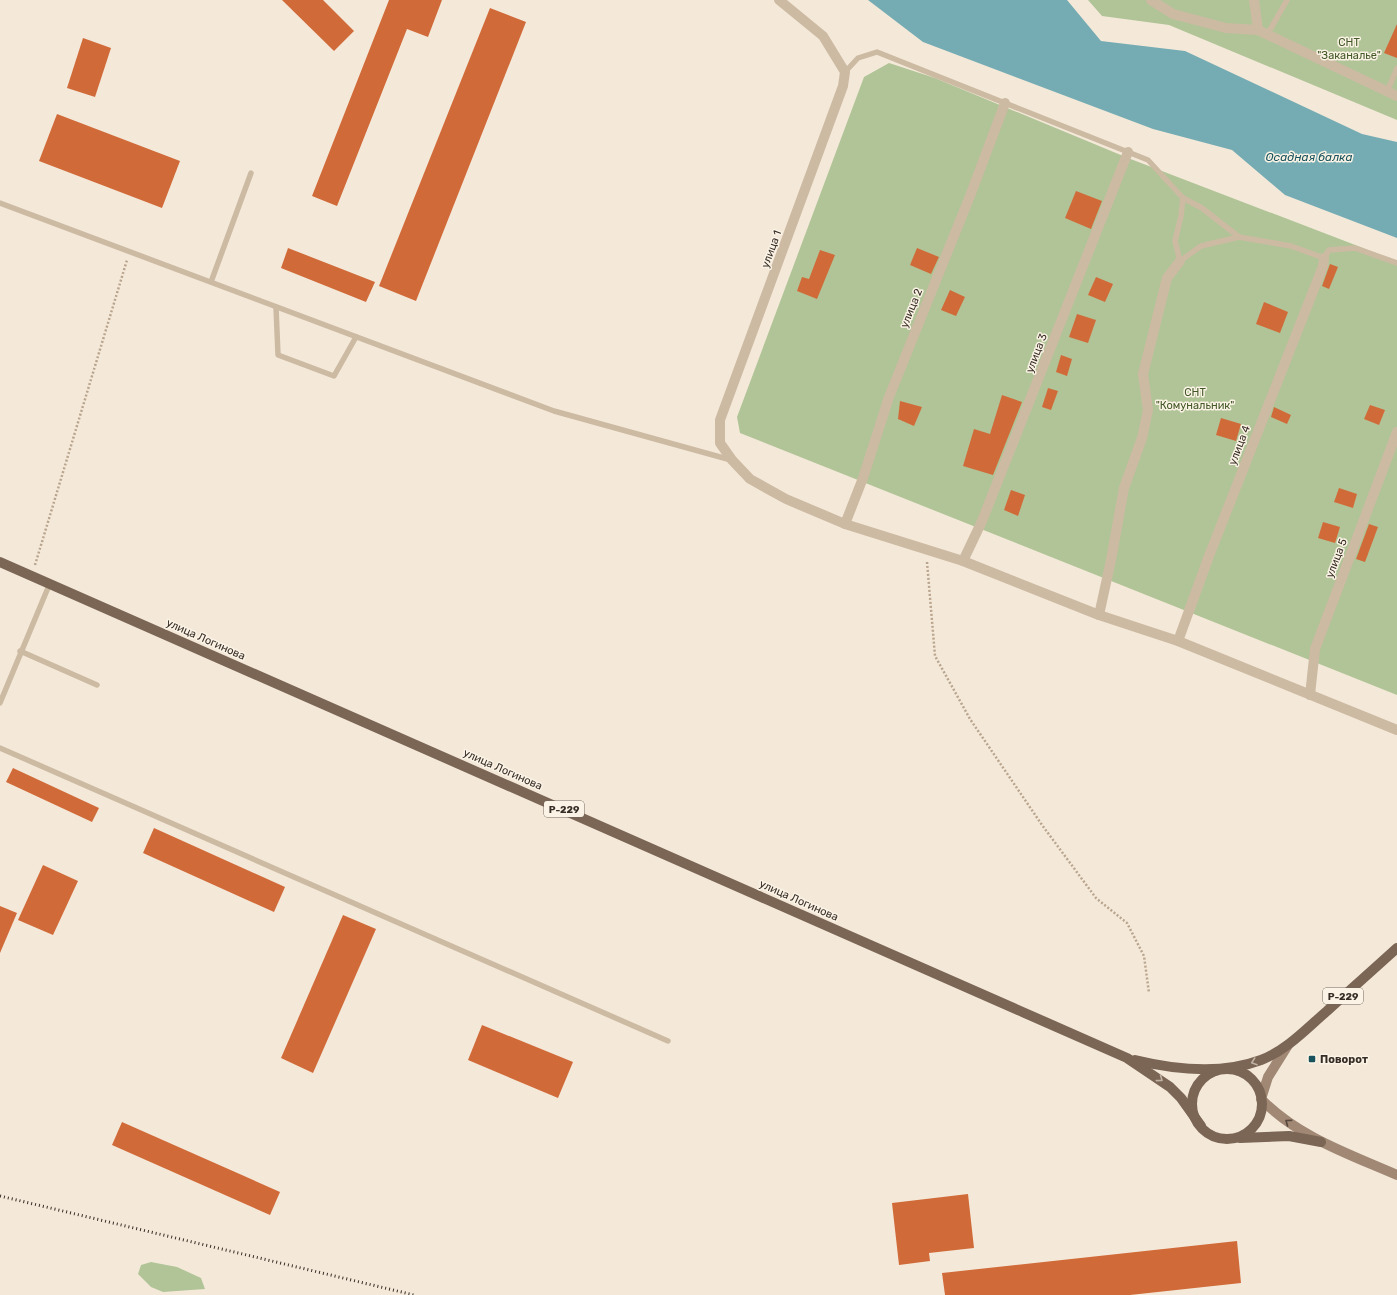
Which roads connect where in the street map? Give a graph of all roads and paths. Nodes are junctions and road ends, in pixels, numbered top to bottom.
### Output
1 (779, 0) edge
2 (1151, 0) edge
3 (1254, 0) edge
4 (1287, 0) edge
5 (1263, 32) junction
6 (1397, 68) edge
7 (845, 72) junction
8 (1387, 92) junction
9 (1397, 96) edge
10 (1005, 103) junction
11 (1128, 152) junction
12 (251, 173) dead end
13 (1183, 198) junction
14 (0, 203) edge
15 (1239, 237) junction
16 (129, 251) junction
17 (1324, 258) junction
18 (1180, 261) junction
19 (1397, 263) edge
20 (211, 282) junction
21 (276, 307) junction
22 (356, 336) junction
23 (1397, 432) edge
24 (732, 460) junction
25 (845, 524) junction
26 (926, 549) junction
27 (963, 561) junction
28 (0, 562) edge
29 (32, 575) junction
30 (50, 583) junction
31 (1099, 615) junction
32 (1178, 641) junction
33 (20, 651) junction
34 (97, 685) dead end
35 (1310, 695) junction
36 (0, 703) edge
37 (1397, 730) edge
38 (0, 748) edge
39 (1397, 948) edge
40 (1149, 992) dead end
41 (668, 1041) dead end
42 (1288, 1045) junction
43 (1127, 1058) junction
44 (1221, 1069) junction
45 (1261, 1099) junction
46 (1200, 1126) junction
47 (1228, 1138) junction
48 (1321, 1142) junction
49 (1397, 1175) edge

1 - 7 street
2 - 5 street
3 - 5 street
4 - 5 lane
5 - 8 street
6 - 8 lane
7 - 10 lane
7 - 24 street, улица 1
8 - 9 street
10 - 11 lane
10 - 25 street, улица 2
11 - 13 lane
11 - 27 street, улица 3
12 - 20 lane
13 - 15 lane
13 - 18 lane
14 - 16 lane
15 - 17 lane
15 - 18 lane
16 - 20 lane
16 - 29 path
17 - 19 lane
17 - 32 street, улица 4
18 - 31 street
20 - 21 lane
21 - 22 lane
21 - 22 lane
22 - 24 lane
23 - 35 street, улица 5
24 - 25 street
25 - 26 street
26 - 27 street
26 - 40 path
27 - 31 street
28 - 29 main road, улица Логинова / Р-229
29 - 30 main road, улица Логинова / Р-229
30 - 33 lane
30 - 43 main road, улица Логинова / Р-229
31 - 32 street
32 - 35 street
33 - 34 lane
33 - 36 lane
35 - 37 street
38 - 41 lane
39 - 42 main road, Р-229
42 -> 44 main road
42 - 45 street
43 - 44 main road
43 -> 46 main road
44 - 45 main road
44 - 46 main road
45 - 47 main road
48 -> 45 street
46 - 47 main road
47 - 48 main road
48 - 49 street

